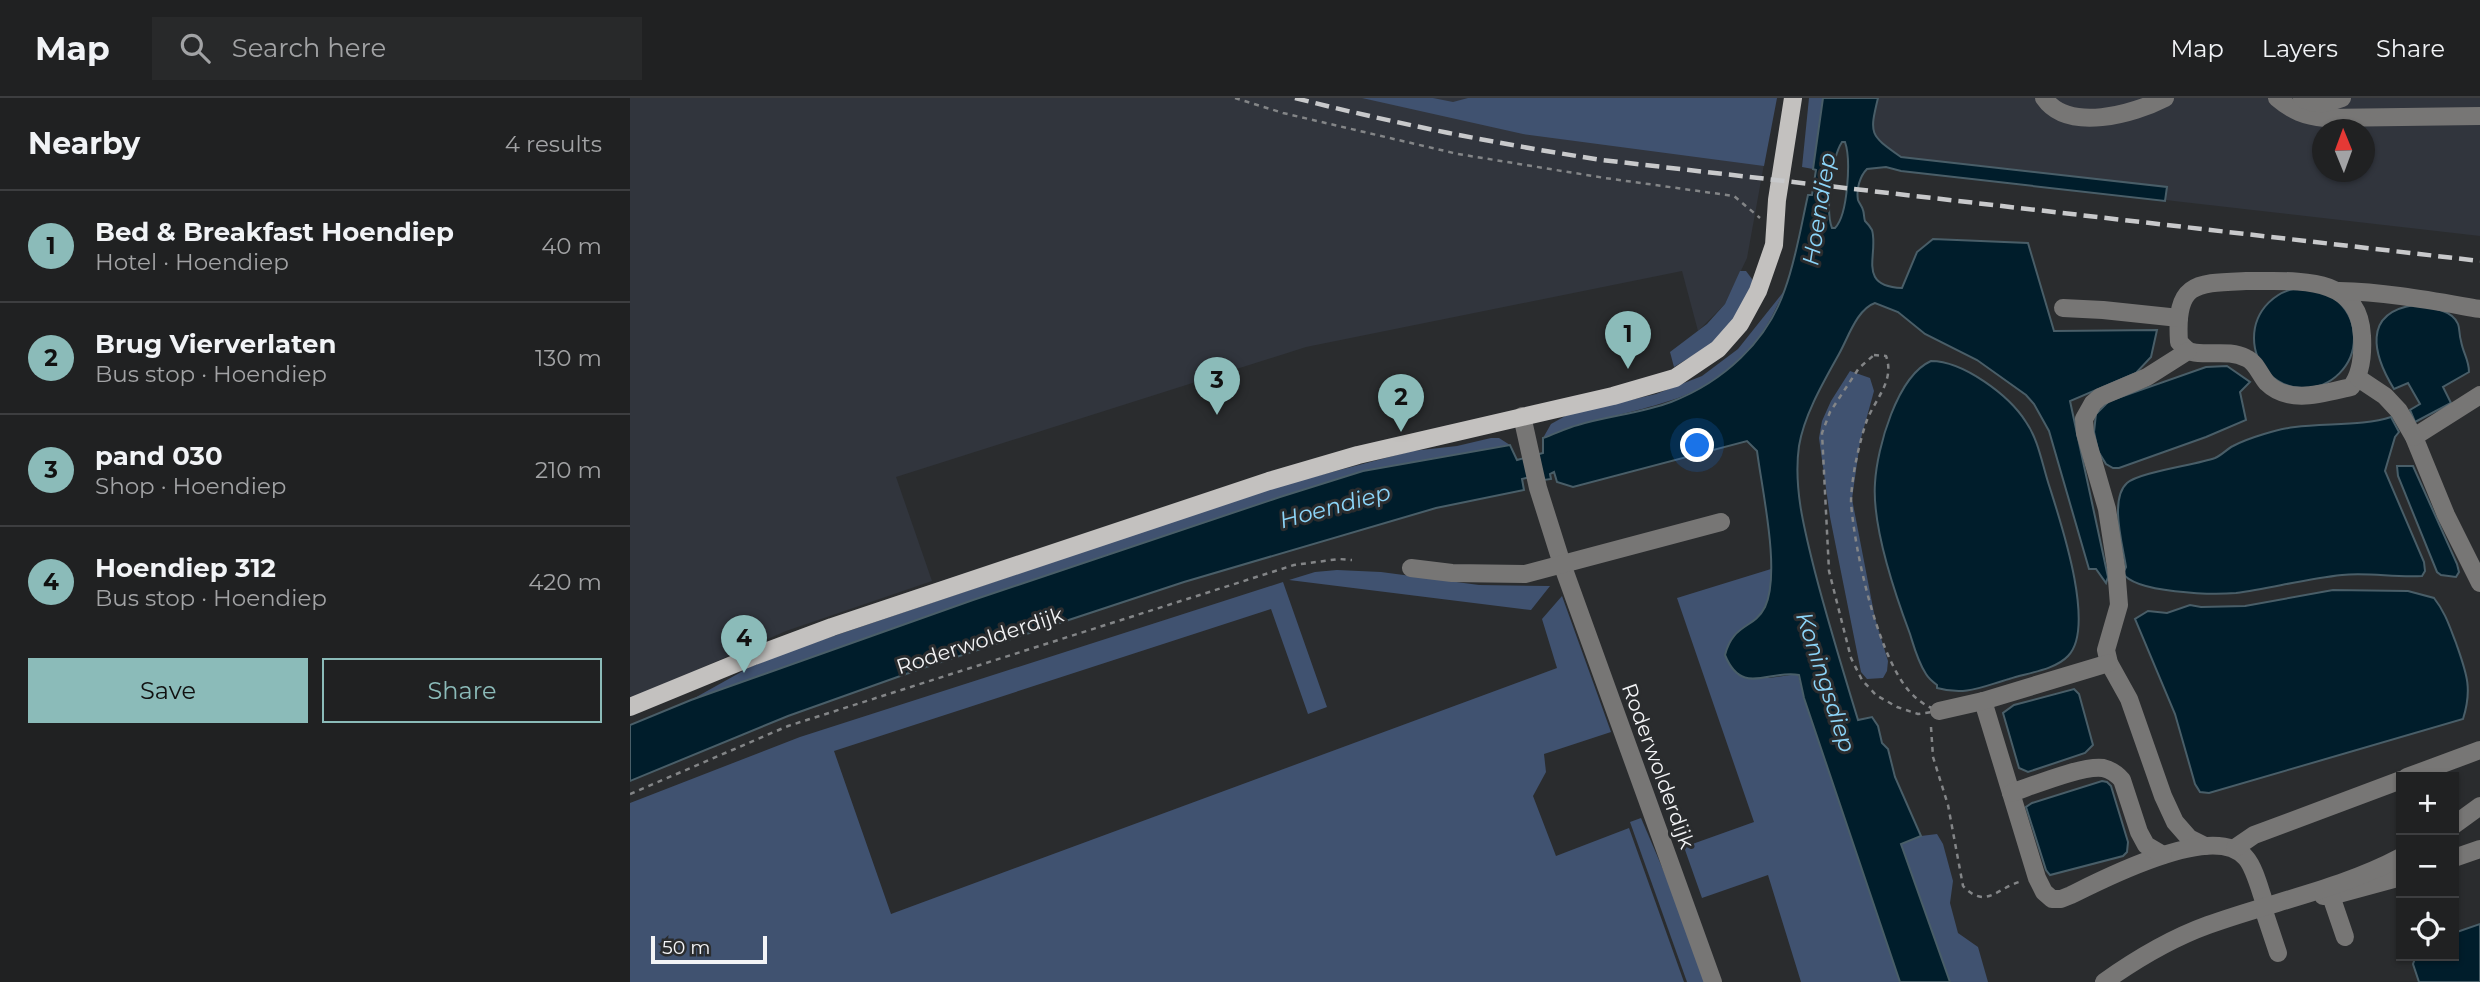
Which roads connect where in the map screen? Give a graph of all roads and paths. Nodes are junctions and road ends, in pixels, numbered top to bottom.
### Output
1 (1235, 98) edge
2 (1793, 98) edge
3 (2044, 98) edge
4 (2165, 98) edge
5 (2277, 98) edge
6 (2302, 98) edge
7 (2342, 98) edge
8 (2480, 116) edge
9 (1776, 222) junction
10 (2339, 291) junction
11 (2063, 308) dead end
12 (2480, 309) edge
13 (2179, 318) junction
14 (2188, 351) junction
15 (2358, 377) junction
16 (2480, 395) edge
17 (1521, 416) junction
18 (2414, 437) junction
19 (1721, 522) dead end
20 (1352, 560) dead end
21 (1562, 564) junction
22 (1411, 568) dead end
23 (2480, 583) edge
24 (2109, 663) junction
25 (1983, 701) junction
26 (630, 707) edge
27 (1939, 712) junction
28 (2480, 750) edge
29 (2421, 772) edge
30 (2396, 782) edge
31 (2011, 793) junction
32 (630, 794) edge
33 (2480, 806) edge
34 (2459, 821) edge
35 (2205, 846) junction
36 (2235, 848) junction
37 (2480, 849) edge
38 (2163, 855) junction
39 (2459, 856) edge
40 (2396, 859) edge
41 (2396, 878) edge
42 (2039, 882) junction
43 (2331, 896) junction
44 (2299, 897) junction
45 (2265, 908) junction
46 (2345, 937) dead end
47 (2278, 953) dead end
48 (1713, 982) edge
49 (2104, 982) edge

1 - 9 path
2 - 9 main road
3 - 4 street
5 - 8 street
6 - 7 street
9 - 17 main road
10 - 12 street
10 - 13 street
10 - 15 street
11 - 13 street
13 - 14 street
14 - 15 street
14 - 24 street
15 - 18 street
16 - 18 street
17 - 21 street, Roderwolderdijk
17 - 26 main road
18 - 23 street
19 - 21 street
20 - 32 path, Roderwolderdijk
21 - 22 street
21 - 48 street, Roderwolderdijk
24 - 25 street
24 - 35 street
25 - 27 street
25 - 31 street
27 - 27 path
27 - 42 path
28 - 29 street
30 - 36 street
31 - 38 street
31 - 42 street
33 - 34 street
35 - 36 street
35 - 38 street
36 - 45 street
37 - 39 street
38 - 42 street
40 - 44 street
41 - 43 street
43 - 44 street
43 - 46 street
44 - 45 street
45 - 47 street
45 - 49 street

